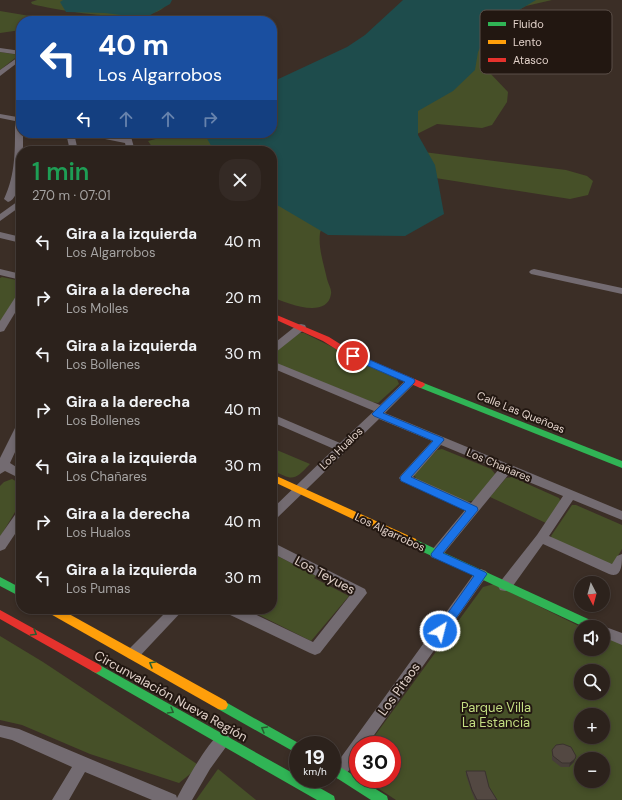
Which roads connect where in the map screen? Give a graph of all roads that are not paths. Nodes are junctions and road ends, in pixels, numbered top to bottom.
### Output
1 (0, 50) edge
2 (16, 53) edge
3 (16, 61) edge
4 (0, 74) edge
5 (0, 116) edge
6 (16, 118) edge
7 (16, 183) edge
8 (4, 198) edge
9 (16, 201) edge
10 (16, 206) edge
11 (0, 218) edge
12 (0, 236) edge
13 (16, 239) edge
14 (534, 272) dead end
15 (0, 273) edge
16 (16, 276) edge
17 (622, 291) edge
18 (16, 303) edge
19 (277, 317) edge
20 (301, 327) junction
21 (0, 329) edge
22 (277, 346) edge
23 (277, 366) edge
24 (411, 381) junction
25 (379, 412) junction
26 (277, 420) edge
27 (16, 437) edge
28 (439, 440) junction
29 (342, 448) junction
30 (1, 465) edge
31 (622, 465) edge
32 (507, 468) junction
33 (16, 472) edge
34 (277, 479) edge
35 (299, 490) junction
36 (570, 495) junction
37 (473, 510) junction
38 (277, 511) edge
39 (622, 516) edge
40 (16, 522) edge
41 (541, 538) junction
42 (0, 546) edge
43 (277, 550) edge
44 (436, 554) junction
45 (622, 559) edge
46 (481, 574) junction
47 (0, 581) edge
48 (505, 586) junction
49 (16, 590) edge
50 (0, 614) edge
51 (60, 614) edge
52 (172, 614) edge
53 (242, 614) edge
54 (580, 620) edge
55 (610, 633) edge
56 (622, 639) edge
57 (133, 654) junction
58 (0, 731) edge
59 (364, 736) edge
60 (222, 740) junction
61 (289, 744) edge
62 (349, 755) edge
63 (82, 764) junction
64 (341, 764) edge
65 (341, 773) edge
66 (60, 800) edge
67 (170, 800) edge
68 (184, 800) edge
69 (329, 800) edge
70 (382, 800) edge

1 - 2 street
3 - 4 street
5 - 6 street
7 - 8 street
8 - 9 street
10 - 11 street
12 - 13 street
14 - 17 street
15 - 16 street
18 - 21 street
19 - 20 street, Calle Las Queñoas
20 - 22 street
20 - 24 street, Calle Las Queñoas
23 - 25 street, Los Chañares
24 - 25 street, Los Hualos
24 - 31 street, Calle Las Queñoas
25 - 28 street, Los Chañares
25 - 29 street, Los Hualos
26 - 29 street
27 - 30 street
28 - 32 street, Los Chañares
28 - 37 street
29 - 35 street, Los Hualos
30 - 33 street
32 - 36 street, Los Chañares
32 - 37 street
34 - 35 street, Los Algarrobos
35 - 38 street, Los Hualos
35 - 44 street, Los Algarrobos
36 - 39 street, Los Chañares
36 - 41 street
37 - 44 street
40 - 42 street
41 - 45 street
41 - 48 street
43 - 53 street, Los Teyues
44 - 46 street, Los Algarrobos
46 - 48 street, Los Algarrobos
46 - 59 street, Los Pitaos
47 - 49 street
48 - 54 street, Los Algarrobos
50 -> 60 street, Circunvalación Nueva Región
51 - 57 street, Circunvalación Nueva Región
52 - 57 street
55 - 56 street
61 -> 57 street, Circunvalación Nueva Región
58 - 63 street
60 - 68 street
60 - 69 street, Circunvalación Nueva Región
62 - 64 street, Los Pitaos
63 - 66 street
63 - 67 street
65 - 70 street

